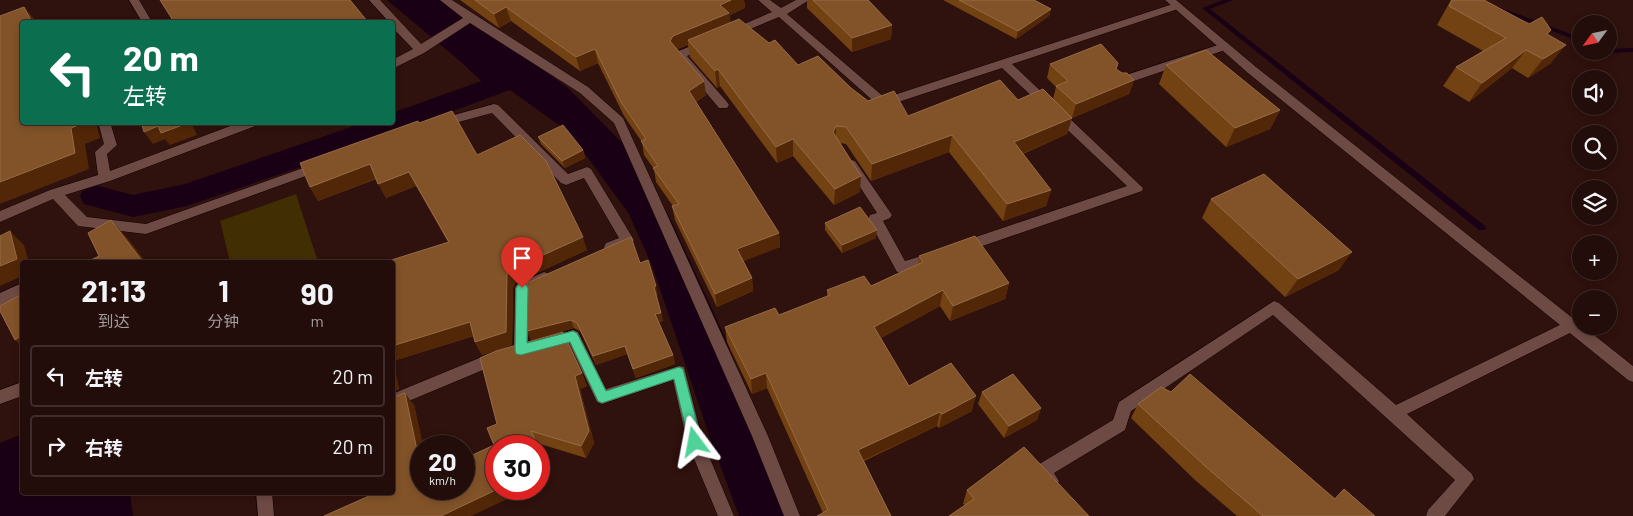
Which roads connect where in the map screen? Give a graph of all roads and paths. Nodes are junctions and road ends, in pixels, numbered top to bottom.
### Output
1 (134, 0) edge
2 (374, 0) edge
3 (445, 0) edge
4 (763, 0) edge
5 (804, 0) edge
6 (1173, 3) edge
7 (780, 13) junction
8 (470, 18) junction
9 (146, 20) edge
10 (392, 20) edge
11 (395, 23) edge
12 (1224, 47) junction
13 (420, 50) junction
14 (395, 63) edge
15 (1004, 63) junction
16 (1118, 82) edge
17 (723, 105) dead end
18 (105, 125) edge
19 (246, 125) edge
20 (428, 127) edge
21 (845, 156) edge
22 (335, 161) edge
23 (105, 178) junction
24 (55, 193) junction
25 (0, 216) edge
26 (601, 252) edge
27 (557, 272) edge
28 (20, 290) edge
29 (0, 300) edge
30 (1571, 326) junction
31 (521, 350) junction
32 (1633, 375) edge
33 (20, 390) edge
34 (0, 397) edge
35 (395, 400) edge
36 (1394, 413) junction
37 (1060, 490) edge
38 (264, 495) edge
39 (266, 516) edge
40 (726, 516) edge
41 (792, 516) edge
42 (1434, 516) edge

1 - 9 street
2 - 10 street
3 - 8 street
4 - 7 street
5 - 7 street
6 - 12 street
6 - 15 street
7 - 15 street
7 - 17 street
8 - 13 street
8 - 41 street
11 - 13 street
12 - 16 street
12 - 30 street
13 - 14 street
15 - 21 street
18 - 23 street
19 - 23 street
20 - 26 street
22 - 24 street
23 - 24 street
24 - 25 street
27 - 31 street
28 - 29 street
30 - 32 street
30 - 36 street
31 - 35 street
31 - 40 street
33 - 34 street
36 - 37 street
36 - 42 street
38 - 39 street

